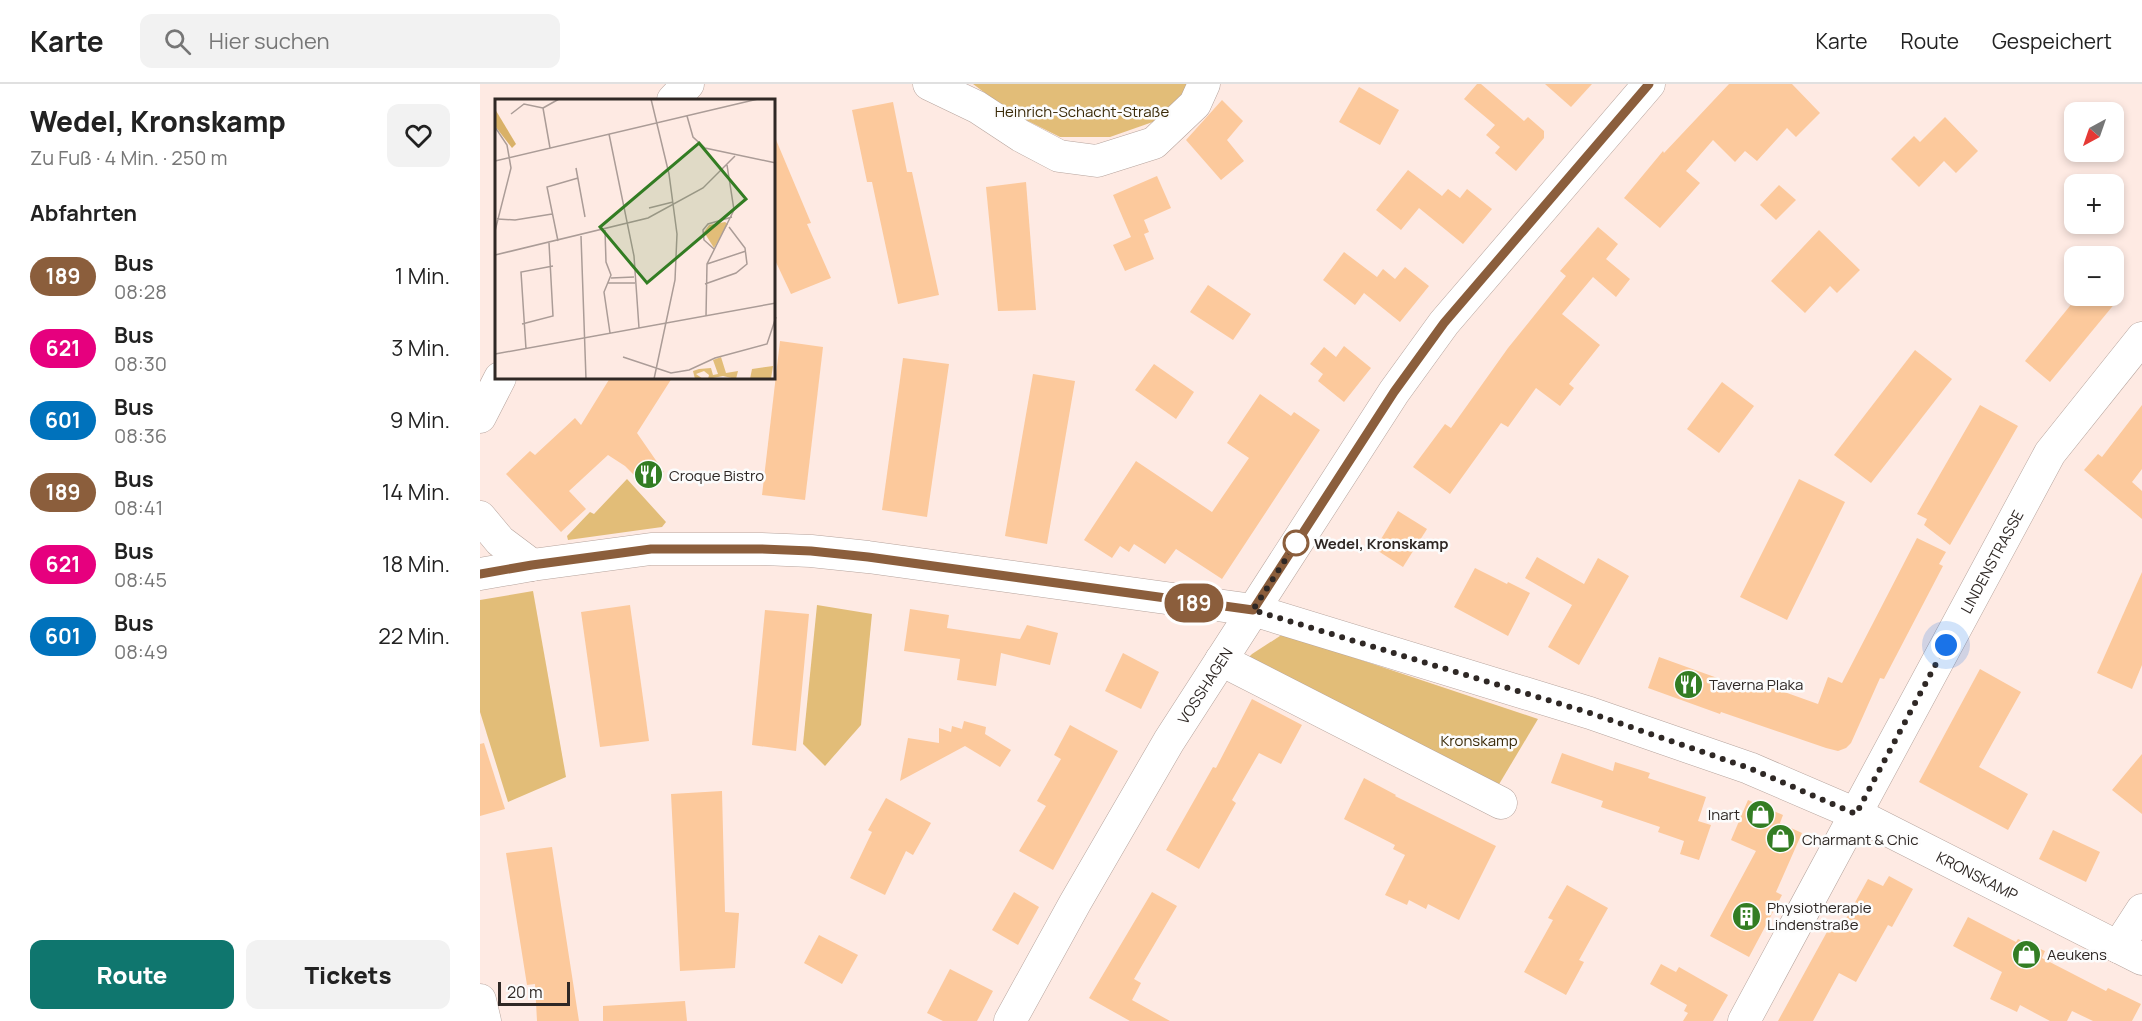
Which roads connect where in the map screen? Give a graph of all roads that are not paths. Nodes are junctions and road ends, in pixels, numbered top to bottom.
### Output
1 (688, 84) edge
2 (929, 84) edge
3 (1204, 84) edge
4 (1649, 84) edge
5 (674, 99) edge
6 (2142, 338) edge
7 (499, 380) edge
8 (480, 417) edge
9 (480, 517) edge
10 (532, 565) junction
11 (480, 574) edge
12 (1253, 610) junction
13 (1221, 660) junction
14 (1501, 803) dead end
15 (1856, 814) junction
16 (2142, 910) edge
17 (2130, 953) edge
18 (480, 1000) edge
19 (485, 1021) edge
20 (1010, 1021) edge
21 (1744, 1021) edge

1 - 5 street
2 - 3 street
4 - 12 street, VOSSHAGEN
6 - 15 street, LINDENSTRASSE
7 - 8 street
9 - 10 street
10 - 11 street, KRONSKAMP
10 - 12 street, KRONSKAMP
12 - 13 street, VOSSHAGEN
12 - 15 street, KRONSKAMP
13 - 14 street
13 - 20 street, VOSSHAGEN
15 - 17 street, KRONSKAMP
15 - 21 street, LINDENSTRASSE
16 - 17 street
18 - 19 street

